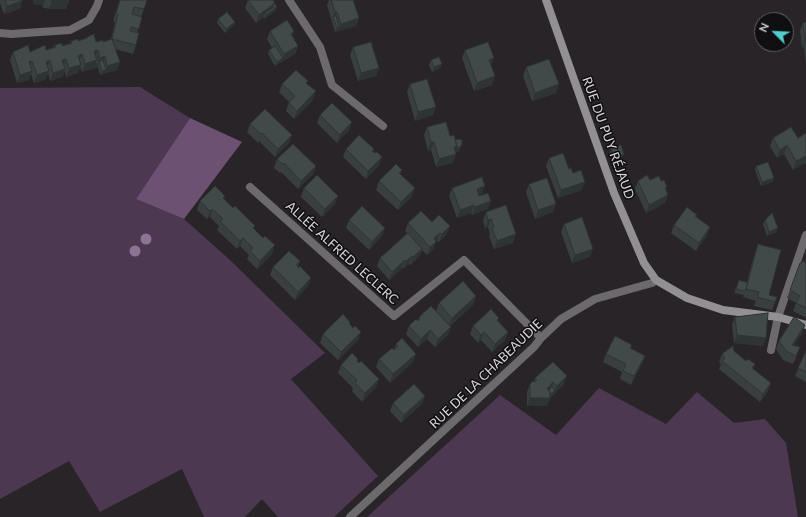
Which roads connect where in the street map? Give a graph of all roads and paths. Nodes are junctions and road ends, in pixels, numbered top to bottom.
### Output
1 (99, 0) edge
2 (289, 0) edge
3 (546, 0) edge
4 (0, 33) edge
5 (383, 126) dead end
6 (250, 187) dead end
7 (806, 235) edge
8 (656, 280) junction
9 (778, 317) junction
10 (806, 325) edge
11 (541, 338) junction
12 (771, 350) dead end
13 (350, 517) edge

1 - 4 street
2 - 5 street
3 - 8 street, RUE DU PUY RÉJAUD
6 - 11 street, ALLÉE ALFRED LECLERC
7 - 9 street
8 - 9 street
8 - 11 street, RUE DE LA CHABEAUDIE
9 - 10 street
9 - 12 street
11 - 13 street, RUE DE LA CHABEAUDIE

